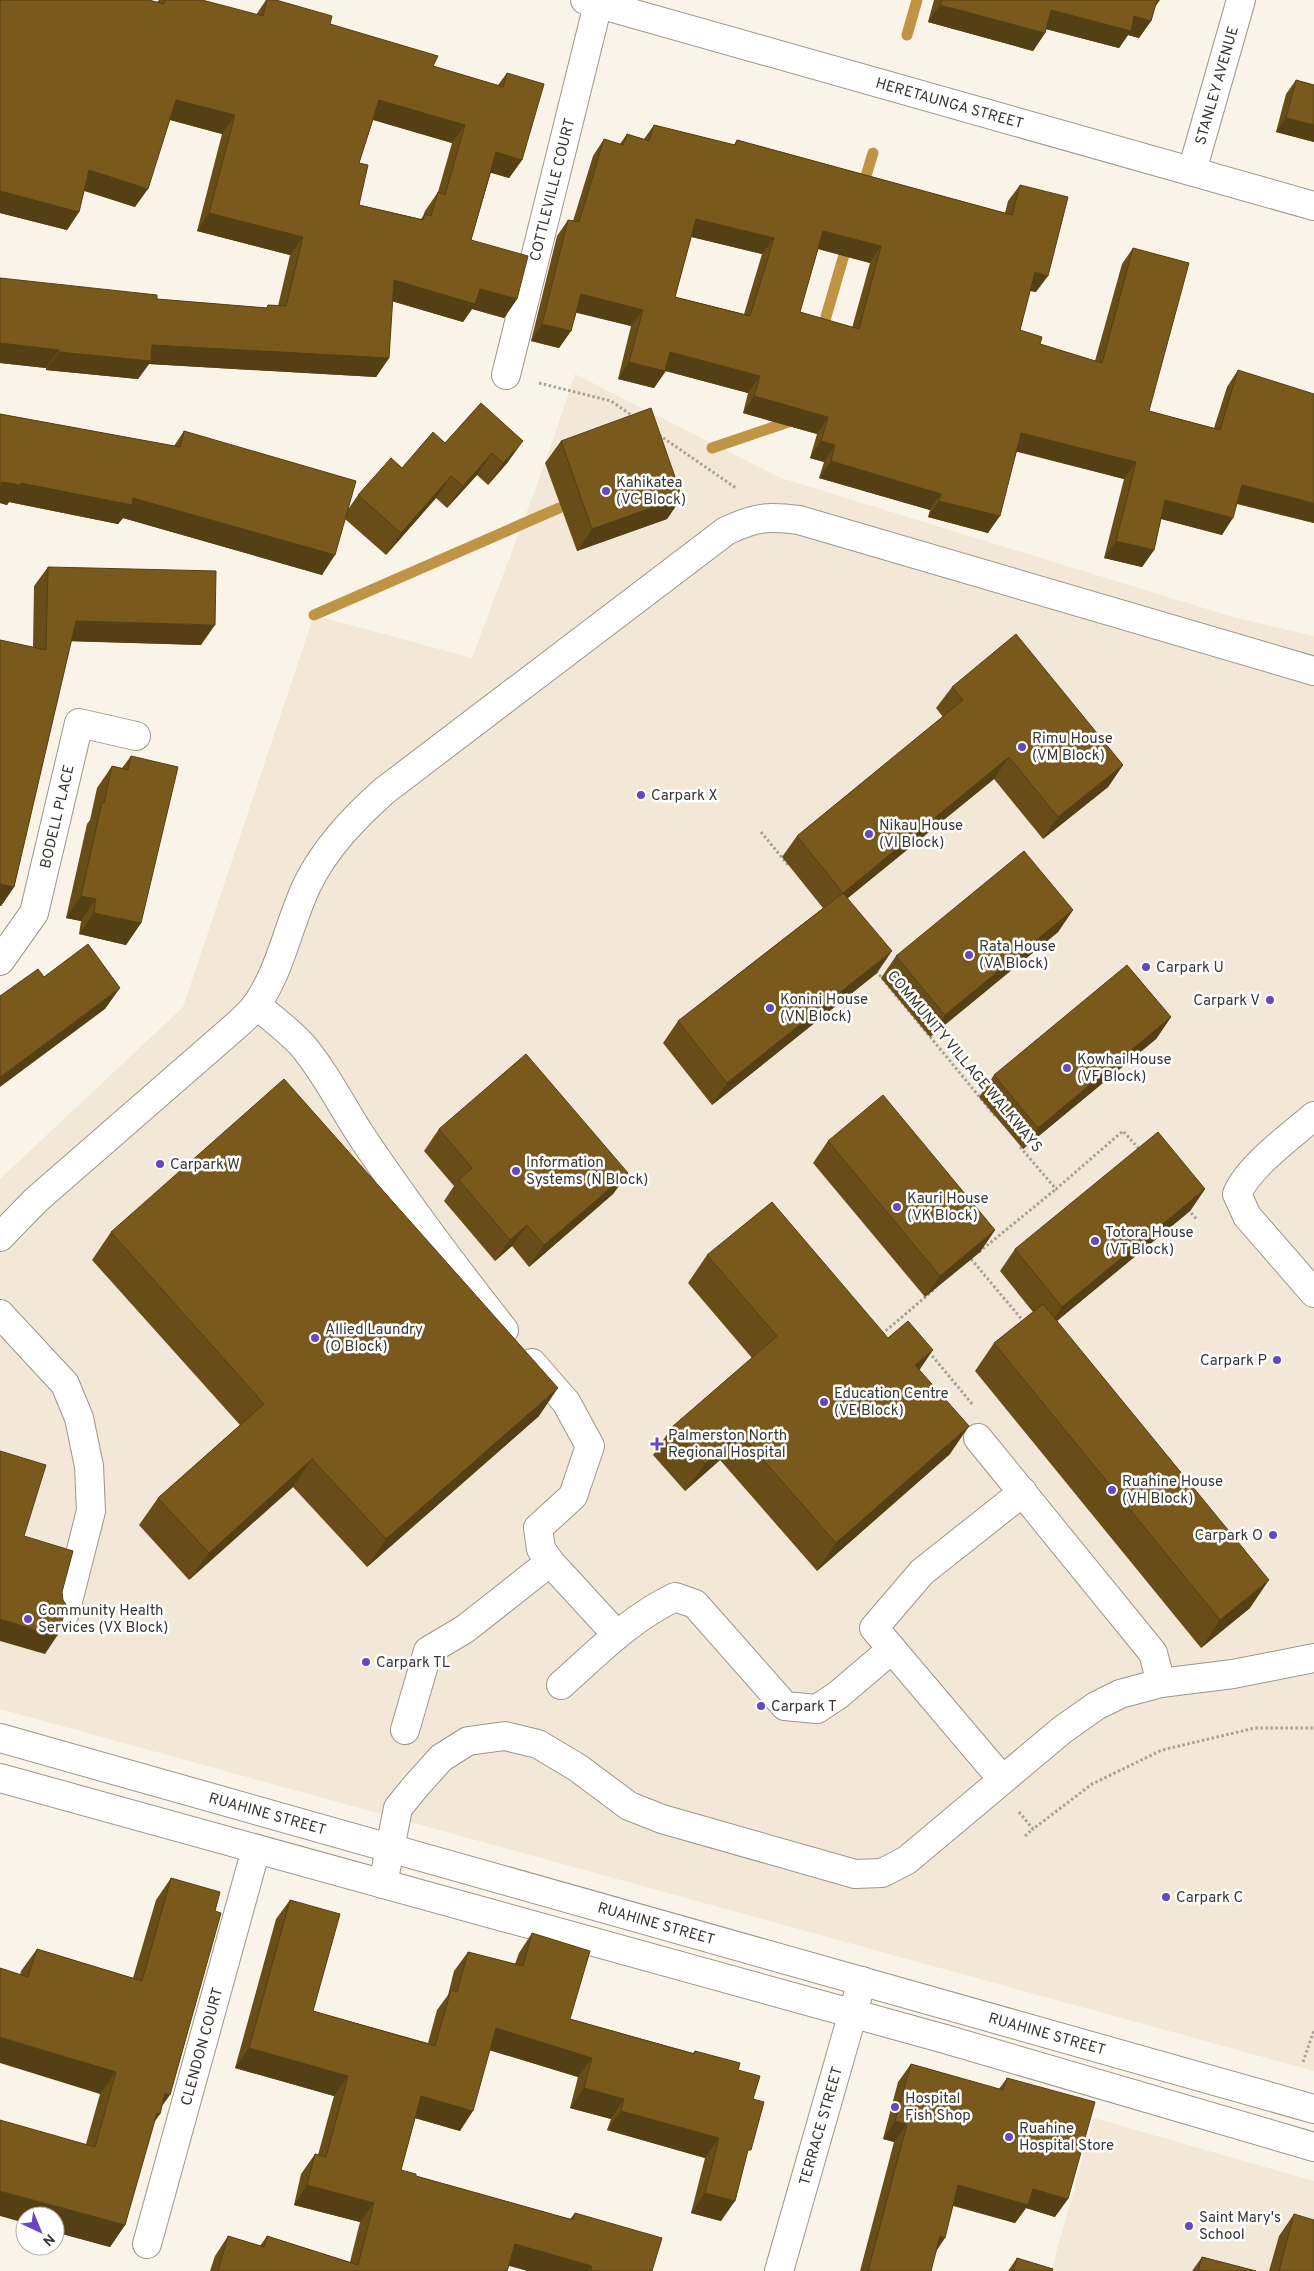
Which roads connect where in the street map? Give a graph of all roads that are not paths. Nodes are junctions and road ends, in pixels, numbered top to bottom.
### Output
1 (1241, 0) edge
2 (591, 2) edge
3 (1192, 171) junction
4 (1314, 206) edge
5 (506, 375) road end
6 (1314, 671) edge
7 (136, 736) dead end
8 (0, 961) edge
9 (256, 1005) junction
10 (1314, 1116) edge
11 (0, 1237) edge
12 (1314, 1293) edge
13 (0, 1314) edge
14 (978, 1438) road end
15 (1023, 1492) junction
16 (550, 1562) junction
17 (65, 1613) edge
18 (618, 1635) junction
19 (892, 1649) junction
20 (1314, 1658) edge
21 (1161, 1683) junction
22 (561, 1685) dead end
23 (405, 1730) dead end
24 (0, 1738) edge
25 (0, 1778) edge
26 (1002, 1780) junction
27 (392, 1847) junction
28 (256, 1849) junction
29 (382, 1884) junction
30 (862, 1981) junction
31 (853, 2014) junction
32 (1314, 2109) edge
33 (1314, 2147) edge
34 (147, 2244) dead end
35 (780, 2271) edge

1 - 3 main road, STANLEY AVENUE
2 - 3 main road, HERETAUNGA STREET
2 - 5 main road, COTTLEVILLE COURT
3 - 4 main road, HERETAUNGA STREET
6 - 9 main road
7 - 8 main road, BODELL PLACE
9 - 11 main road
9 - 16 main road
10 - 12 main road
13 - 17 main road
14 - 15 main road
15 - 19 main road
15 - 21 main road
16 - 18 main road
16 - 23 main road
18 - 19 main road
18 - 22 main road
19 - 26 main road
20 - 21 main road
21 - 26 main road
24 - 27 main road, RUAHINE STREET
25 - 28 main road
26 - 27 main road
27 - 29 main road
27 - 30 main road, RUAHINE STREET
28 - 29 main road
28 - 34 main road, CLENDON COURT
29 - 31 main road
30 - 31 main road, TERRACE STREET
30 - 32 main road, RUAHINE STREET
31 - 33 main road
31 - 35 main road, TERRACE STREET

